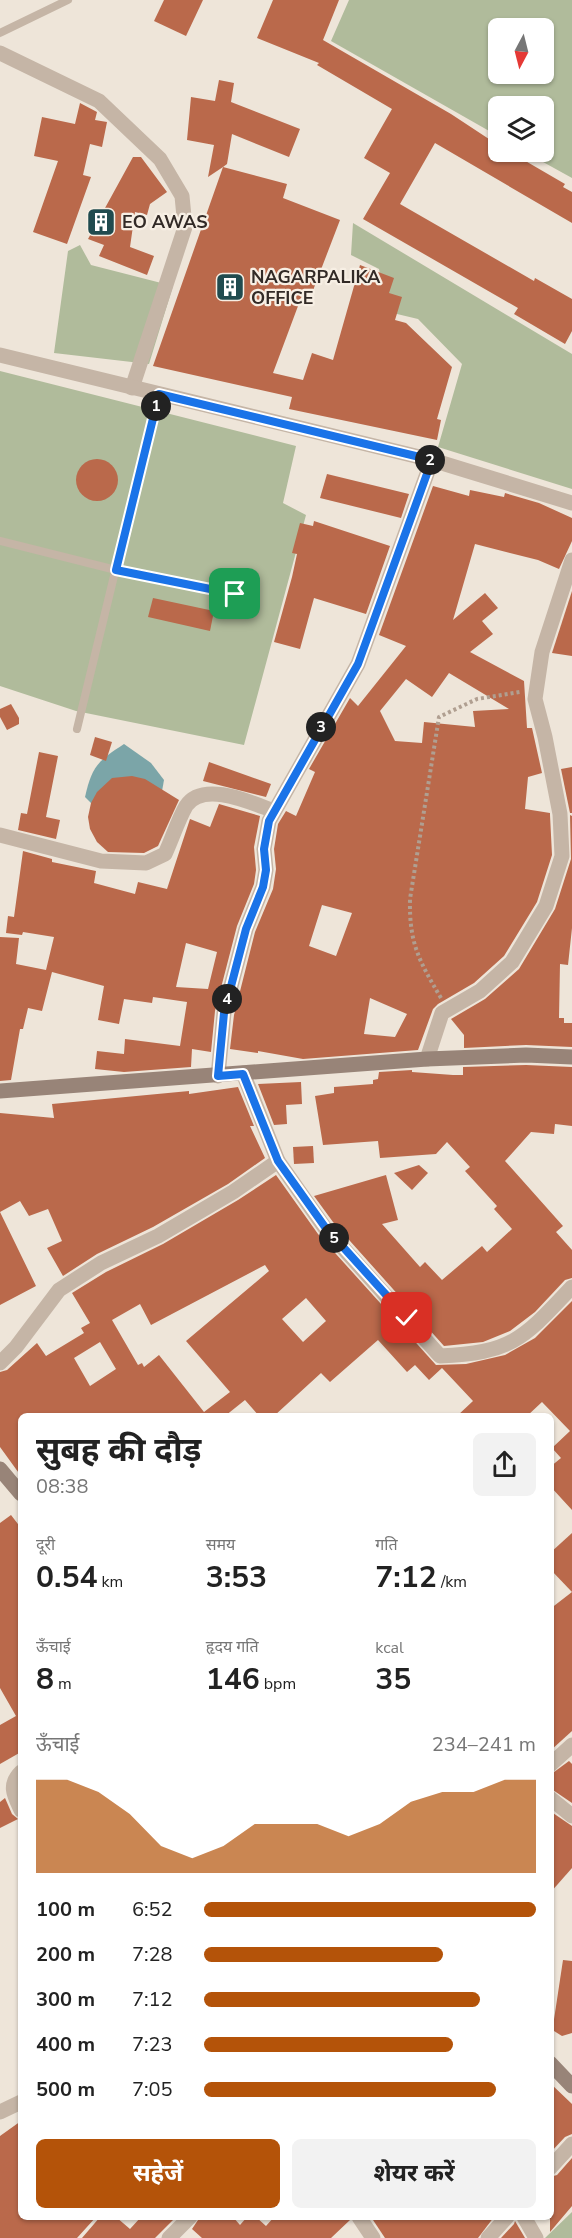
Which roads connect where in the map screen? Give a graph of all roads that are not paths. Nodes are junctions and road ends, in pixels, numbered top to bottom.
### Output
1 (68, 0) edge
2 (0, 33) edge
3 (0, 53) edge
4 (0, 355) edge
5 (132, 387) junction
6 (159, 394) junction
7 (432, 460) junction
8 (572, 503) edge
9 (0, 541) edge
10 (572, 560) edge
11 (116, 570) junction
12 (235, 594) dead end
13 (77, 729) dead end
14 (274, 811) junction
15 (0, 835) edge
16 (567, 851) edge
17 (572, 1057) edge
18 (426, 1059) junction
19 (243, 1074) junction
20 (218, 1076) junction
21 (0, 1091) edge
22 (278, 1161) junction
23 (572, 1287) edge
24 (0, 1363) edge
25 (0, 1469) edge
26 (18, 1490) edge
27 (572, 1745) edge
28 (554, 1761) edge
29 (18, 1776) edge
30 (554, 1801) edge
31 (18, 1804) edge
32 (572, 1816) edge
33 (554, 2067) edge
34 (572, 2086) edge
35 (18, 2103) edge
36 (0, 2112) edge
37 (572, 2144) edge
38 (554, 2164) edge
39 (187, 2220) edge
40 (361, 2220) edge
41 (504, 2220) edge
42 (526, 2220) edge
43 (169, 2238) edge
44 (373, 2238) edge
45 (488, 2238) edge
46 (536, 2238) edge

1 - 2 lane
3 - 5 street
4 - 5 street
5 - 6 street
6 - 7 street
6 - 11 lane
7 - 8 street
7 - 14 street
9 - 11 lane
10 - 16 street
11 - 12 lane
11 - 13 lane
14 - 15 street
14 - 20 street
16 - 18 street
17 - 18 street
18 - 19 street
19 - 20 street
19 - 22 street
20 - 21 street
22 - 23 street
22 - 24 street
25 - 26 street
27 - 28 street
29 - 31 street
30 - 32 street
33 - 34 street
35 - 36 street
37 - 38 street
39 - 43 street
40 - 44 street
41 - 45 street
42 - 46 street

